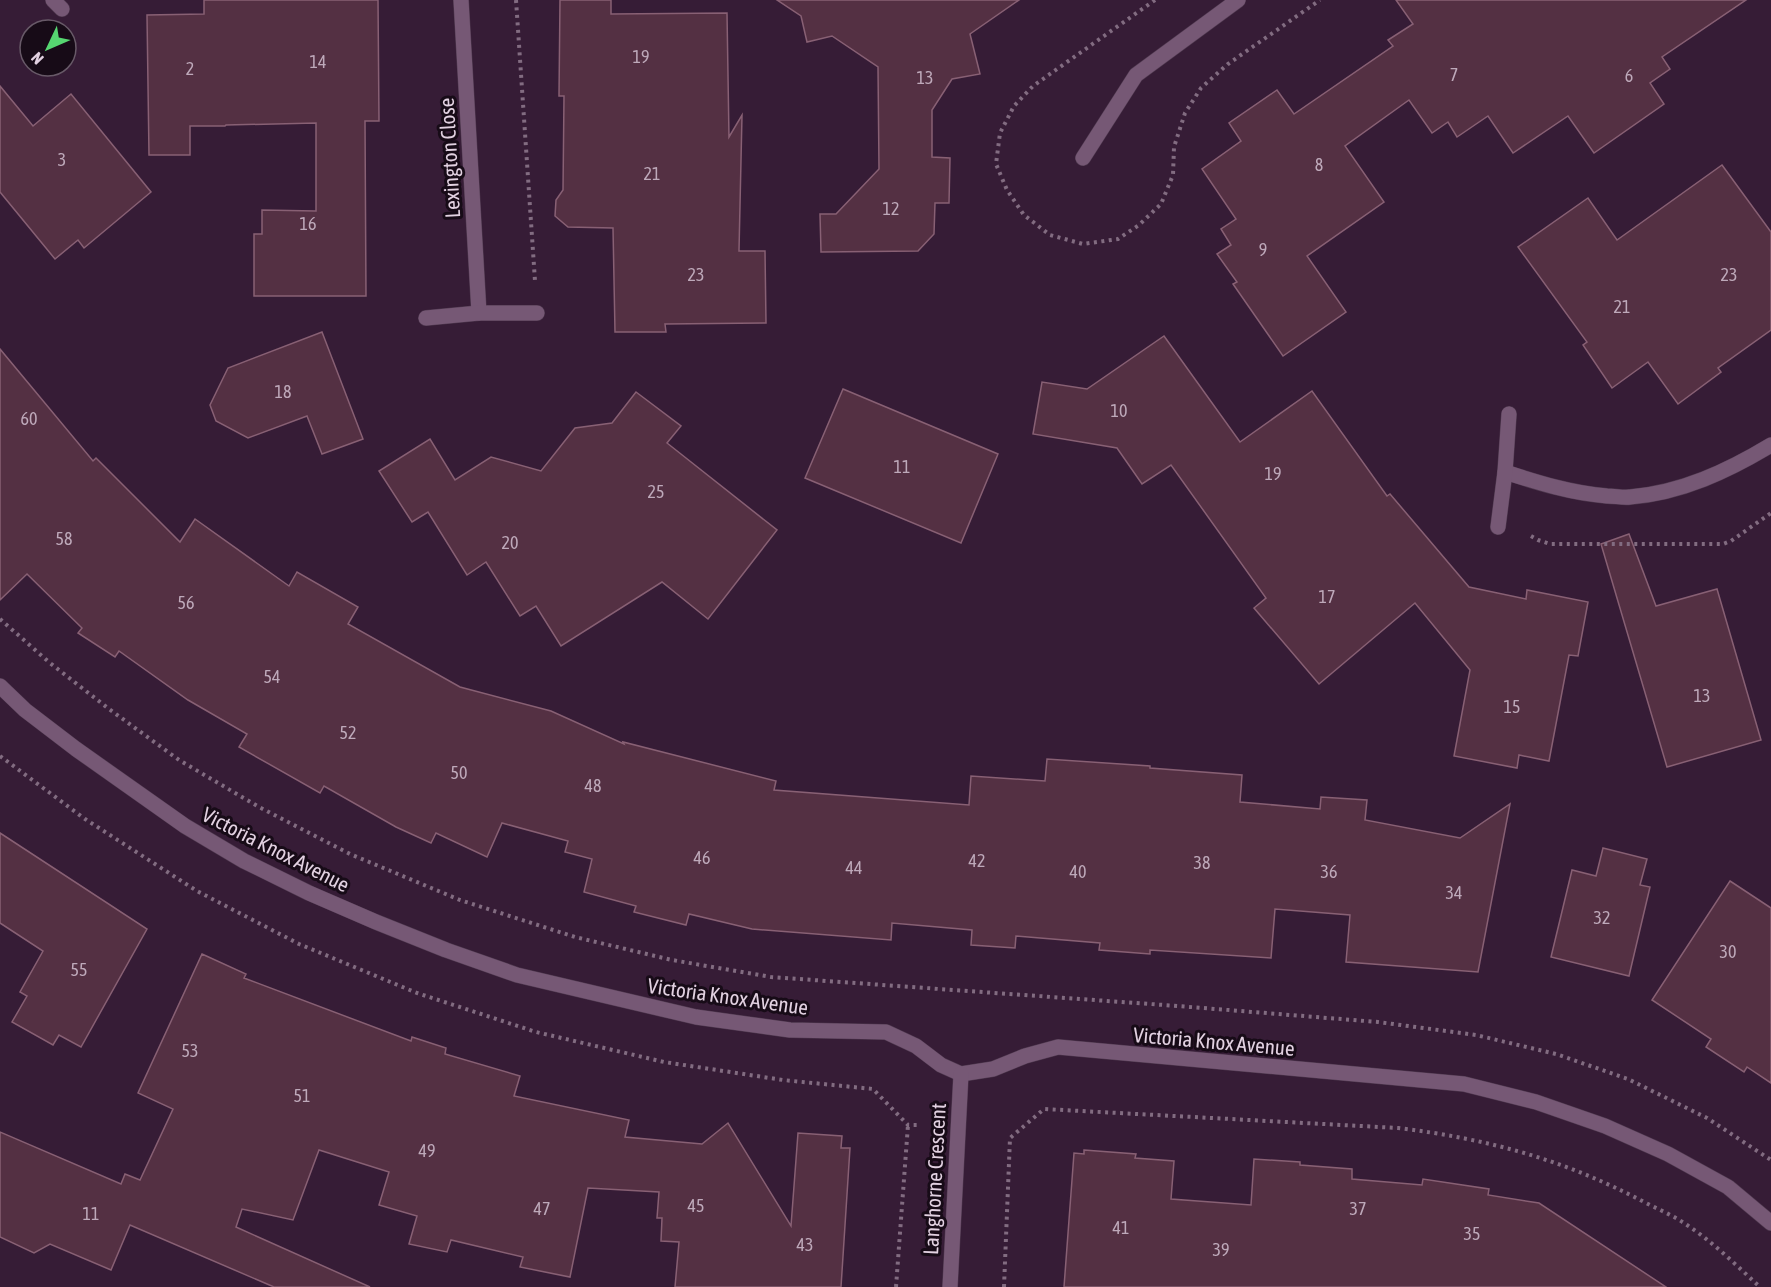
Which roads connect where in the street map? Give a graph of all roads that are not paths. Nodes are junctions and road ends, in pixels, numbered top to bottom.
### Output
1 (461, 0) edge
2 (1238, 0) edge
3 (1083, 158) dead end
4 (479, 313) junction
5 (537, 313) road end
6 (426, 318) dead end
7 (1509, 414) dead end
8 (1771, 445) edge
9 (1505, 472) junction
10 (1498, 527) dead end
11 (0, 686) edge
12 (961, 1074) junction
13 (1771, 1223) edge
14 (950, 1287) edge

1 - 4 street, Lexington Close
2 - 3 street
4 - 5 street
4 - 6 street
7 - 9 street
8 - 9 street
9 - 10 street
11 - 12 street, Victoria Knox Avenue
12 - 13 street, Victoria Knox Avenue
12 - 14 street, Langhorne Crescent

